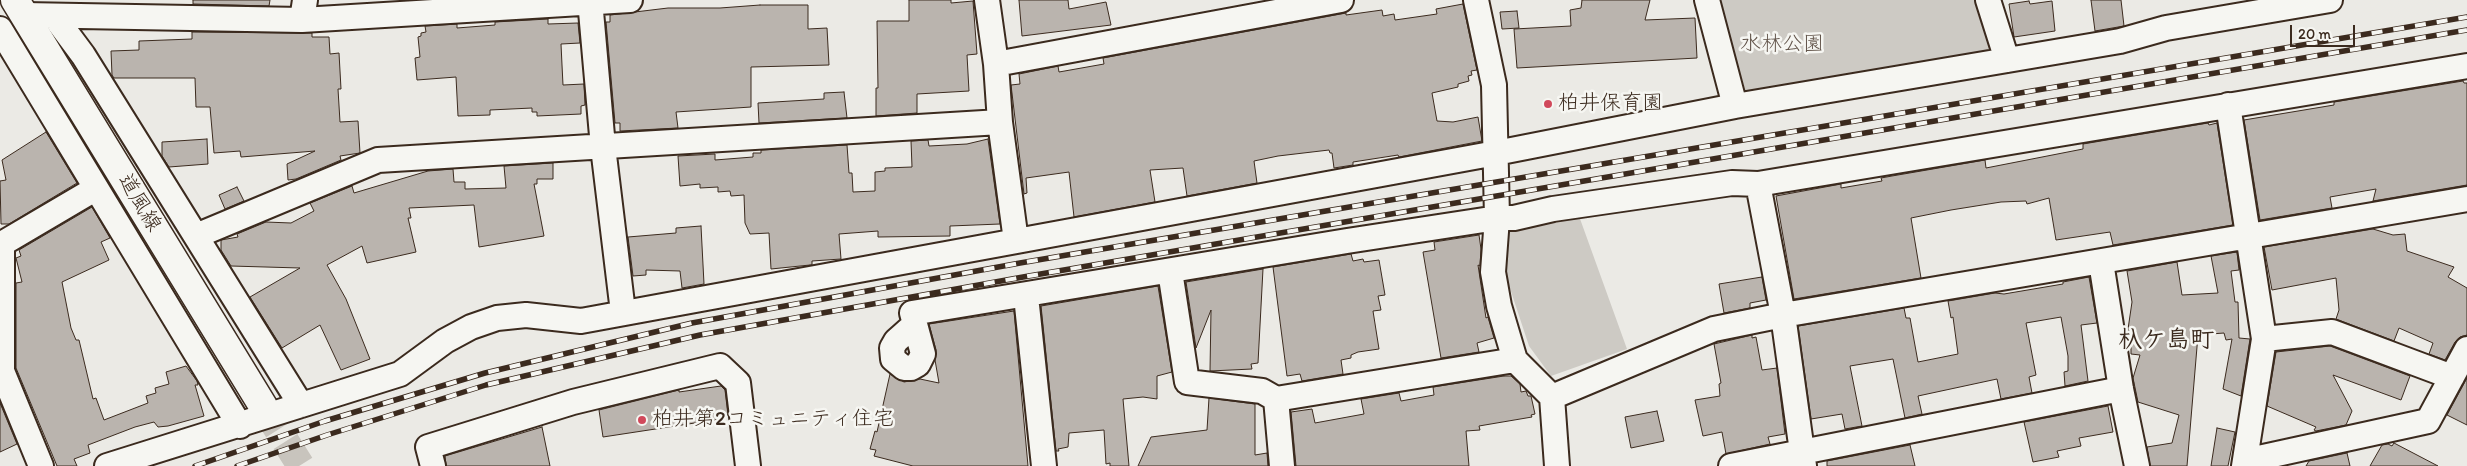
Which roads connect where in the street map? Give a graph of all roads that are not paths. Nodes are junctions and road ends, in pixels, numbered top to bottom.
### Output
1 (630, 0) edge
2 (987, 0) edge
3 (1341, 0) edge
4 (1476, 0) edge
5 (1707, 0) edge
6 (1988, 0) edge
7 (590, 1) edge
8 (2317, 1) edge
9 (14, 5) edge
10 (304, 10) edge
11 (54, 16) junction
12 (0, 29) edge
13 (2007, 60) junction
14 (996, 64) junction
15 (2467, 66) edge
16 (1735, 106) junction
17 (2228, 106) junction
18 (1000, 122) junction
19 (603, 147) junction
20 (1496, 153) junction
21 (1758, 184) junction
22 (95, 189) junction
23 (2467, 199) edge
24 (1497, 218) junction
25 (196, 236) junction
26 (2250, 236) junction
27 (1016, 241) junction
28 (1, 245) edge
29 (2101, 262) junction
30 (1170, 271) junction
31 (1026, 296) junction
32 (623, 312) junction
33 (1783, 315) junction
34 (914, 325) dead end
35 (2264, 339) junction
36 (2467, 349) edge
37 (1515, 360) junction
38 (1, 372) edge
39 (2452, 377) junction
40 (2121, 389) junction
41 (1552, 397) junction
42 (1276, 399) junction
43 (301, 405) junction
44 (263, 406) tunnel mouth
45 (240, 426) junction
46 (1802, 458) edge
47 (2244, 463) edge
48 (41, 466) edge
49 (107, 466) edge
50 (433, 466) edge
51 (748, 466) edge
52 (1044, 466) edge
53 (1282, 466) edge
54 (1557, 466) edge
55 (1731, 466) edge
56 (2137, 466) edge

1 - 7 street
2 - 14 street
3 - 14 street
4 - 20 street
5 - 16 street
6 - 13 street
7 - 10 street
7 - 19 street
8 - 13 street
9 - 11 street
9 - 44 street, 道風線
10 - 11 street
11 - 25 street
12 - 22 street
13 - 16 street
14 - 18 street
15 - 17 street
16 - 20 street
17 - 21 street
17 - 26 street
18 - 19 street
18 - 27 street
19 - 25 street
19 - 32 street
20 - 24 street
20 - 27 street
21 - 24 street
21 - 33 street
22 - 28 street
22 - 45 street
23 - 26 street
24 - 30 street
24 - 37 street
25 - 43 street
26 - 29 street
26 - 35 street
27 - 32 street
28 - 38 street
29 - 33 street
29 - 40 street
30 - 31 street
30 - 42 street
31 - 34 street
31 - 52 street
32 - 43 street
33 - 41 street
33 - 46 street
35 - 39 street
35 - 47 street
36 - 39 street
37 - 41 street
37 - 42 street
38 - 48 street
39 - 47 street
40 - 46 street
40 - 56 street
41 - 54 street
42 - 53 street
43 - 45 street
45 - 49 street
46 - 55 street
50 - 51 street

